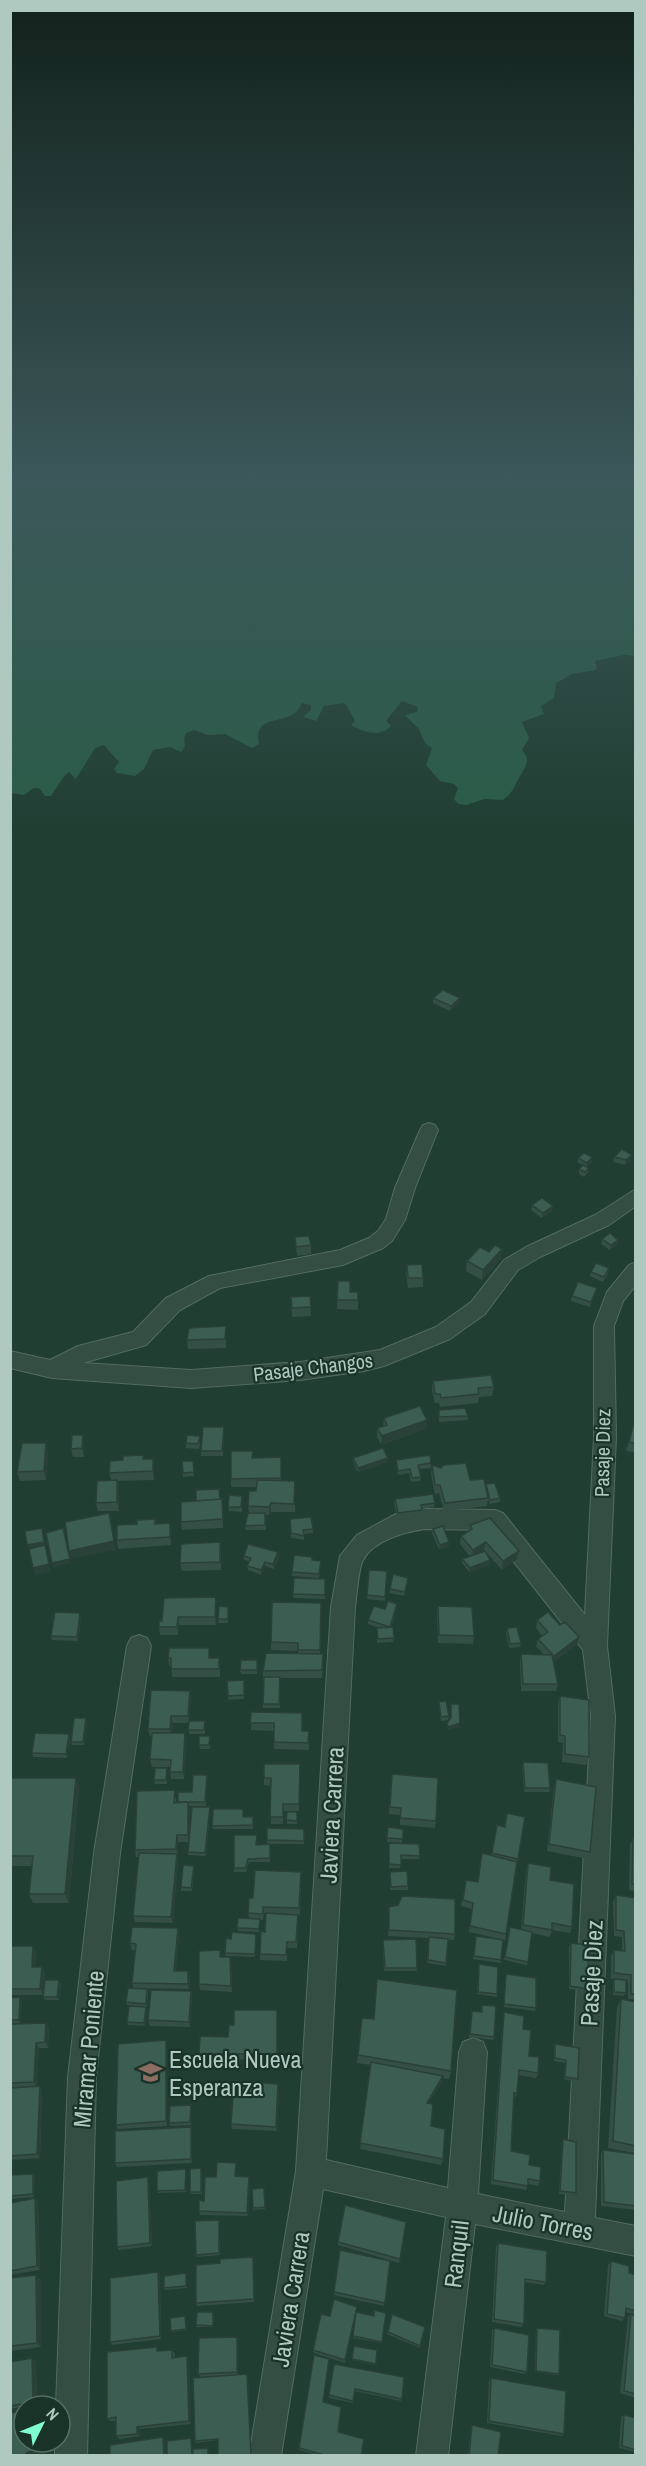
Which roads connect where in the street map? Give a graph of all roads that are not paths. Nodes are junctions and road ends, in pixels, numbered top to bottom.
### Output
1 (429, 1130) dead end
2 (636, 1196) edge
3 (636, 1270) edge
4 (10, 1359) edge
5 (52, 1369) junction
6 (139, 1646) dead end
7 (595, 1646) junction
8 (473, 2052) dead end
9 (311, 2171) junction
10 (462, 2206) junction
11 (579, 2230) junction
12 (636, 2241) edge
13 (71, 2456) edge
14 (264, 2456) edge
15 (432, 2456) edge

1 - 5 street
2 - 5 street, Pasaje Changos
3 - 7 street, Pasaje Diez
4 - 5 street, Pasaje Changos
6 - 13 street, Miramar Poniente
7 - 9 street, Javiera Carrera
7 - 11 street, Pasaje Diez
8 - 10 street, Ranquil
9 - 10 street, Julio Torres
9 - 14 street, Javiera Carrera
10 - 11 street, Julio Torres
10 - 15 street, Ranquil
11 - 12 street, Julio Torres

